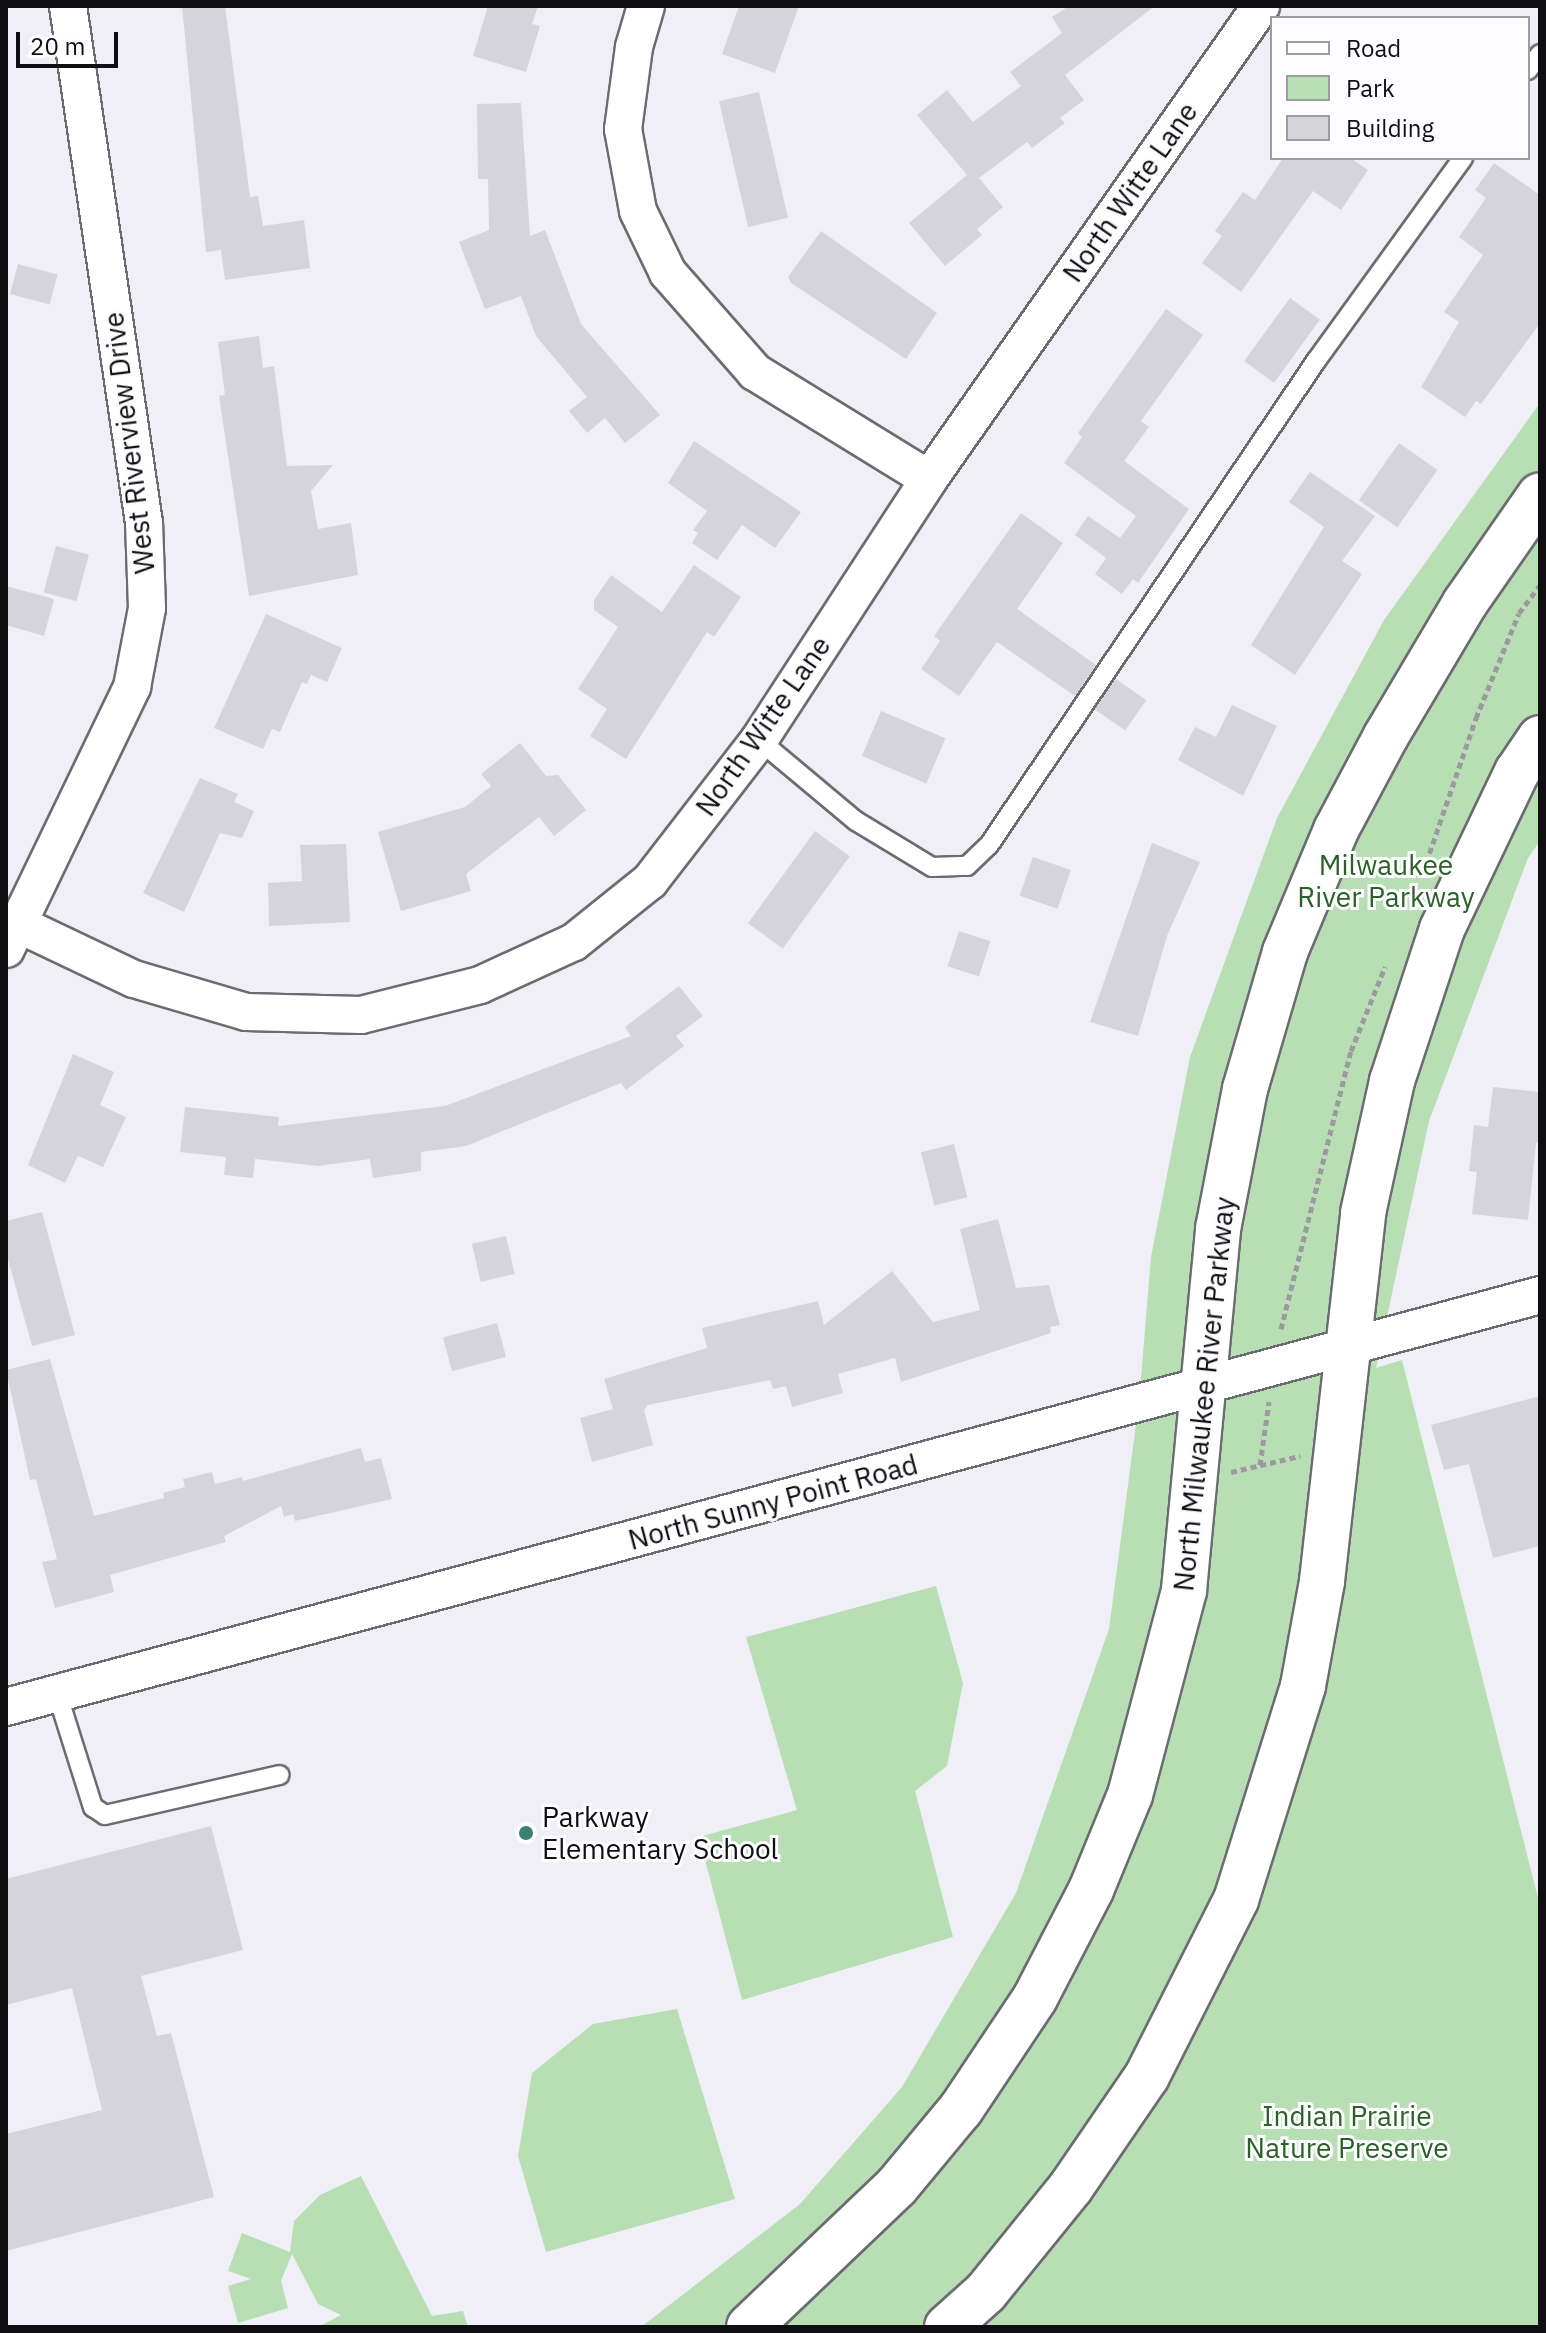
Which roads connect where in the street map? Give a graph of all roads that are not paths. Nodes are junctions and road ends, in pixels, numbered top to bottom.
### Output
1 (68, 6) edge
2 (646, 6) edge
3 (1261, 6) edge
4 (1462, 160) edge
5 (929, 479) junction
6 (1540, 495) edge
7 (1540, 738) edge
8 (759, 740) junction
9 (12, 937) edge
10 (1540, 1295) edge
11 (1345, 1348) junction
12 (1204, 1388) junction
13 (57, 1693) junction
14 (6, 1707) edge
15 (279, 1775) dead end
16 (759, 2324) edge
17 (947, 2327) edge

1 - 9 street, West Riverview Drive
2 - 5 street
3 - 5 street, North Witte Lane
4 - 8 lane
5 - 8 street, North Witte Lane
6 - 12 street, North Milwaukee River Parkway
7 - 11 street
8 - 9 street, North Witte Lane
10 - 11 street, North Sunny Point Road
11 - 12 street, North Sunny Point Road
11 - 17 street
12 - 13 street, North Sunny Point Road
12 - 16 street, North Milwaukee River Parkway
13 - 14 street, North Sunny Point Road
13 - 15 lane

